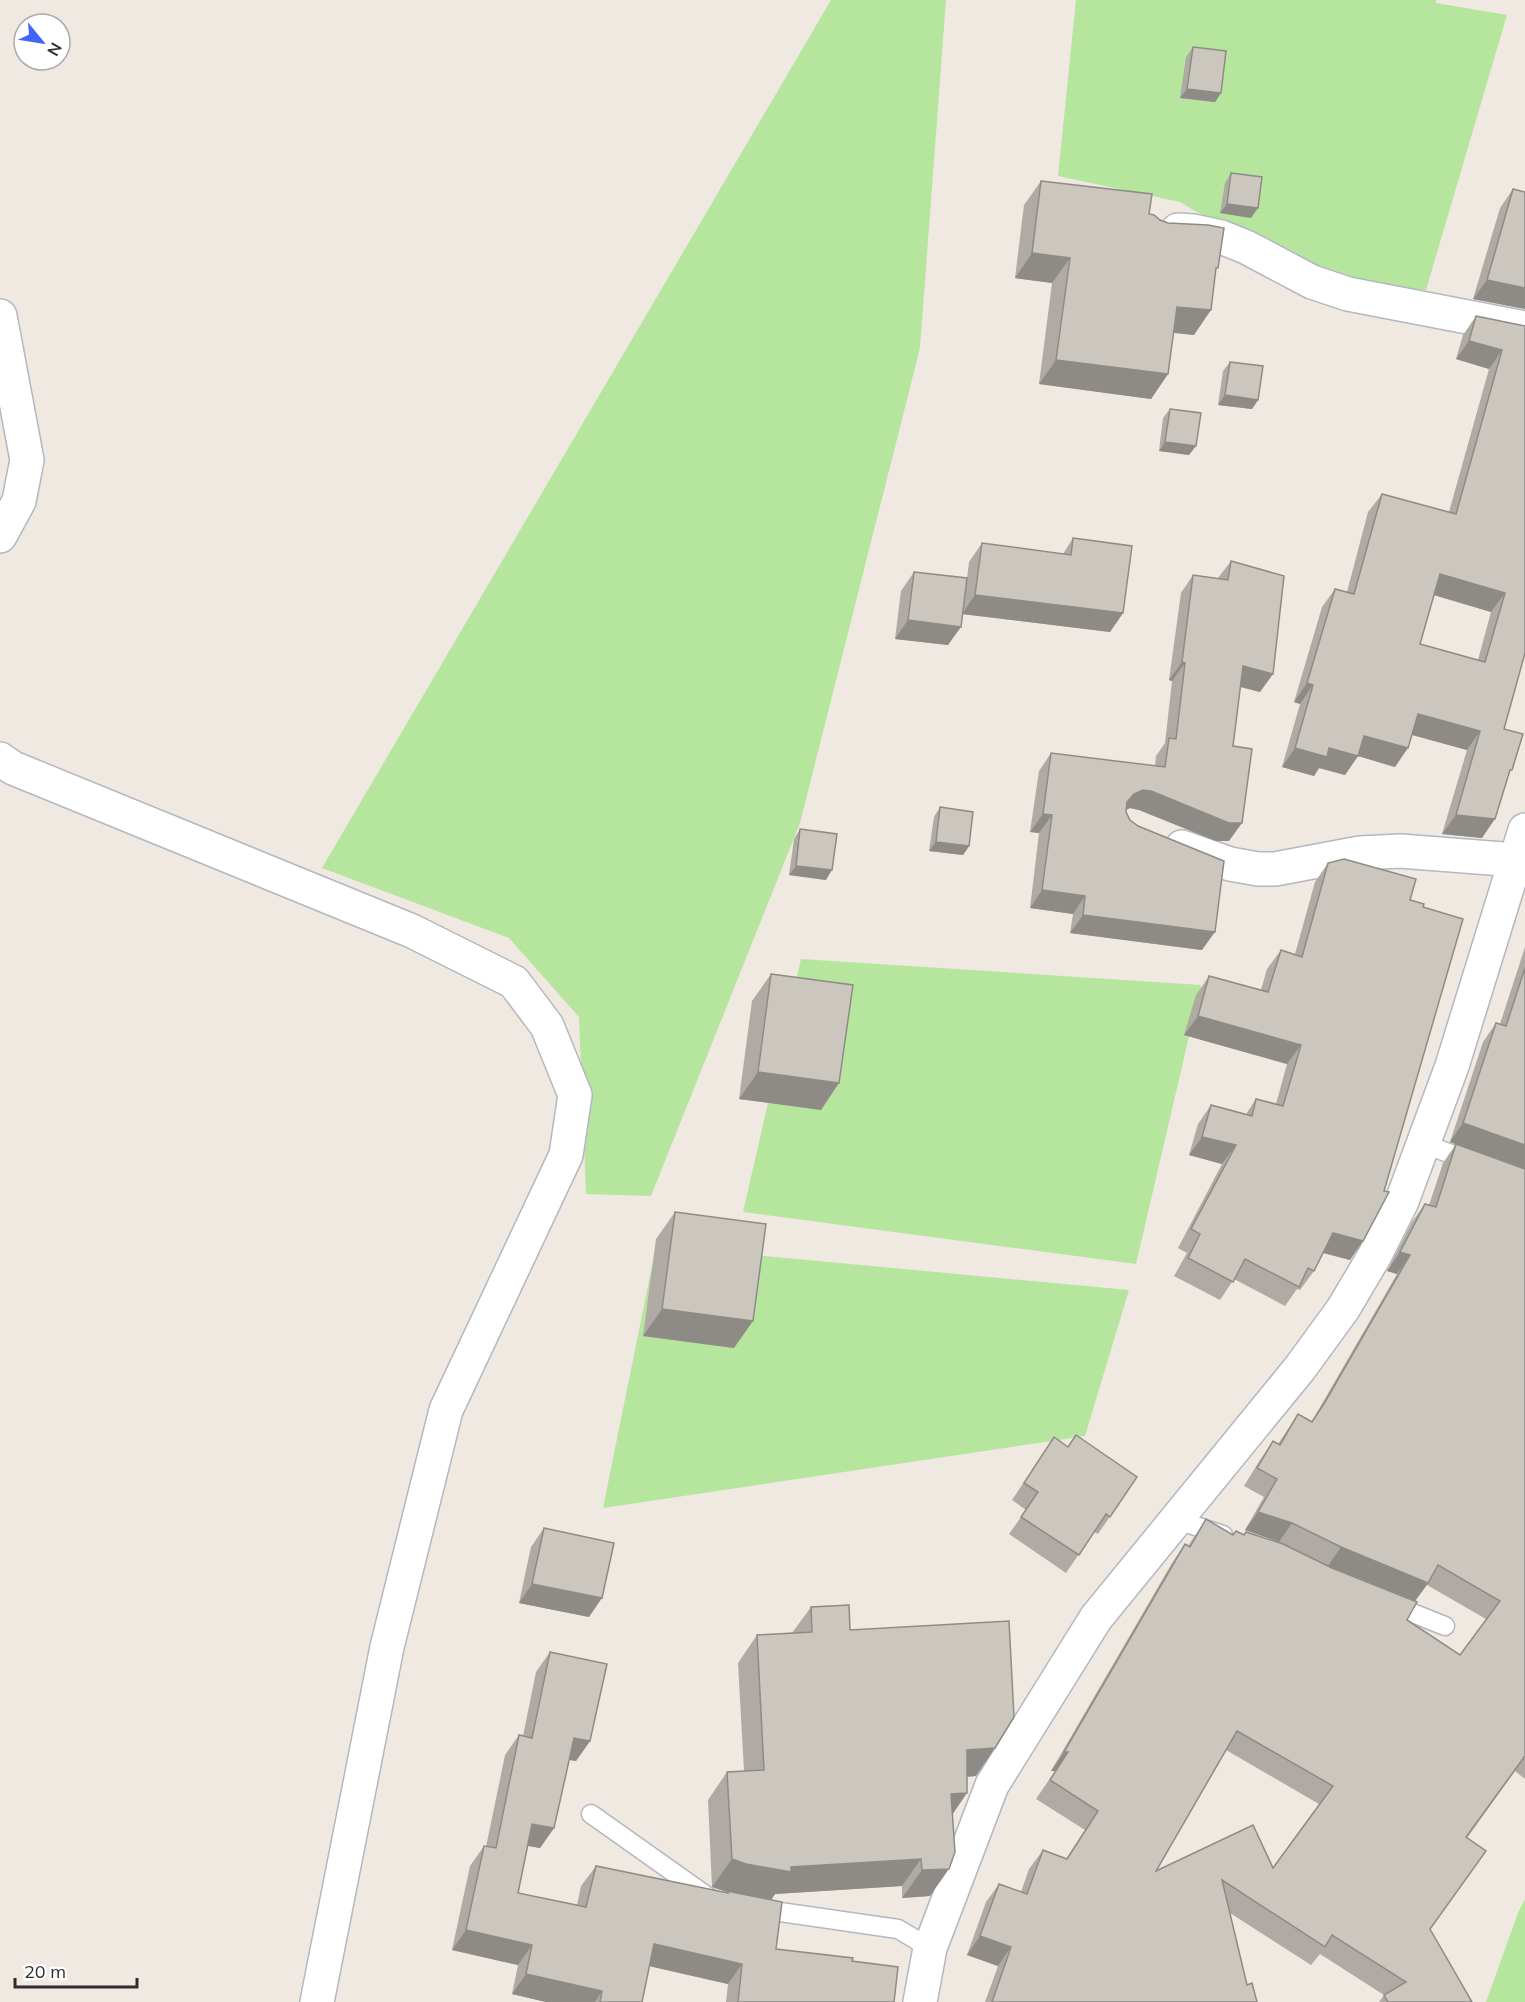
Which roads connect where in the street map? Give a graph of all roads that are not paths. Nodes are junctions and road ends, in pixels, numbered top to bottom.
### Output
1 (1152, 229) edge
2 (0, 316) edge
3 (1525, 328) edge
4 (0, 536) edge
5 (0, 759) edge
6 (1159, 838) edge
7 (1521, 845) edge
8 (1424, 1144) junction
9 (1491, 1168) edge
10 (1177, 1520) junction
11 (1241, 1541) edge
12 (1374, 1597) edge
13 (1445, 1626) dead end
14 (591, 1814) dead end
15 (724, 1903) edge
16 (745, 1907) edge
17 (930, 1948) junction
18 (317, 2002) edge
19 (920, 2002) edge

1 - 3 street
2 - 4 street
5 - 18 street
6 - 7 street
7 - 8 street
8 - 9 lane
8 - 10 street
10 - 11 lane
10 - 17 street
12 - 13 lane
14 - 15 lane
16 - 17 lane
17 - 19 street

